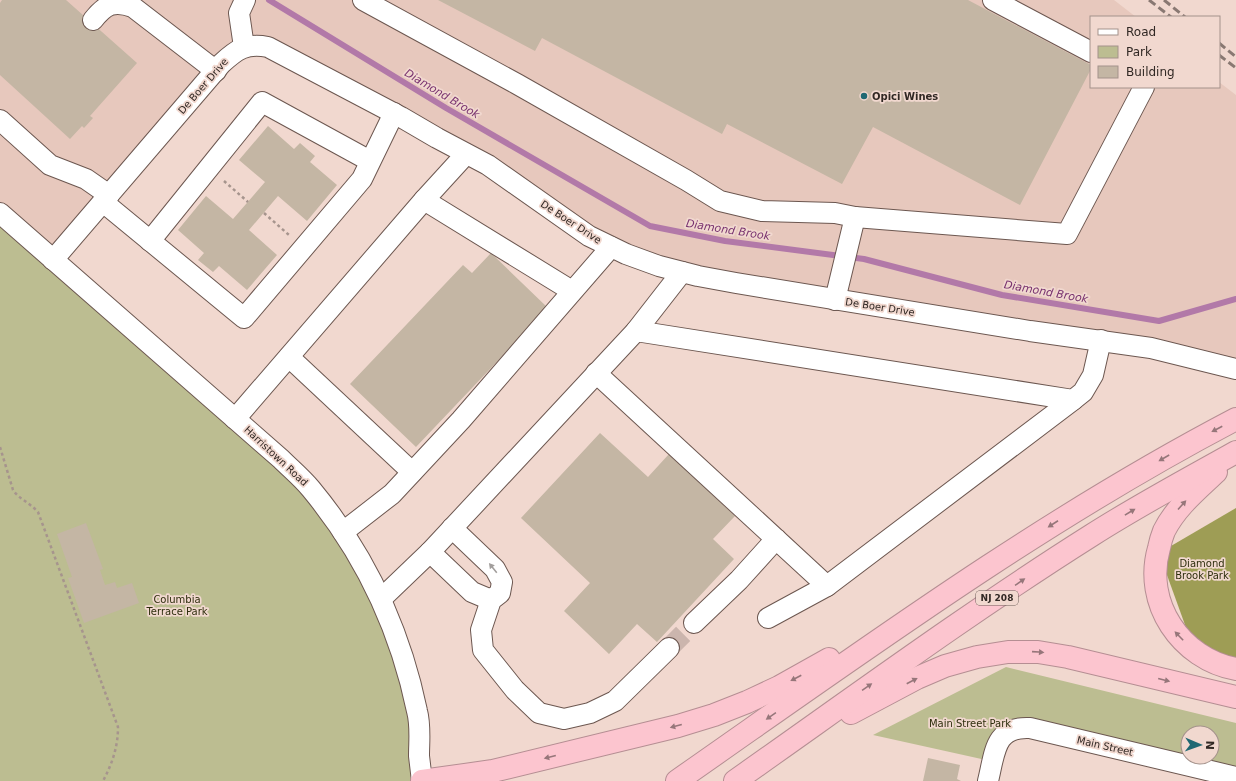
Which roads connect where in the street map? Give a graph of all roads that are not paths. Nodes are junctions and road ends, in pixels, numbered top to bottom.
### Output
1 (363, 0) edge
2 (993, 0) edge
3 (242, 6) edge
4 (93, 20) dead end
5 (244, 47) junction
6 (1090, 51) edge
7 (216, 71) junction
8 (1143, 88) edge
9 (394, 113) junction
10 (0, 120) edge
11 (466, 154) junction
12 (370, 161) junction
13 (106, 199) junction
14 (424, 200) junction
15 (0, 213) edge
16 (853, 226) junction
17 (150, 241) junction
18 (611, 247) junction
19 (53, 260) junction
20 (682, 272) junction
21 (572, 291) junction
22 (837, 291) junction
23 (636, 331) junction
24 (1100, 340) junction
25 (289, 357) junction
26 (1236, 368) edge
27 (596, 373) junction
28 (1072, 400) junction
29 (235, 419) junction
30 (1236, 419) edge
31 (1236, 453) edge
32 (412, 472) junction
33 (452, 528) junction
34 (343, 532) junction
35 (776, 539) junction
36 (430, 552) junction
37 (827, 586) junction
38 (952, 589) junction
39 (381, 599) junction
40 (491, 600) junction
41 (768, 618) dead end
42 (694, 623) tunnel mouth
43 (669, 648) tunnel mouth
44 (1236, 669) edge
45 (1236, 697) edge
46 (767, 758) junction
47 (1231, 778) edge
48 (422, 781) edge
49 (677, 781) edge
50 (734, 781) edge
51 (988, 781) edge

1 - 16 street
2 - 6 street
3 - 5 street
4 - 7 street
5 - 7 street, De Boer Drive
5 - 9 street, De Boer Drive
7 - 13 street, De Boer Drive
8 - 16 street
9 - 11 street, De Boer Drive
9 - 12 street
10 - 13 street
11 - 14 street
11 - 18 street, De Boer Drive
12 - 17 street
12 - 17 street
13 - 17 street
13 - 19 street, De Boer Drive
14 - 21 street
14 - 25 street
15 - 19 street, Harristown Road
16 - 22 street
18 - 20 street, De Boer Drive
18 - 21 street
19 - 29 street, Harristown Road
20 - 22 street, De Boer Drive
20 - 23 street
21 - 32 street
22 - 24 street, De Boer Drive
23 - 27 street
23 - 28 street
24 - 26 street, De Boer Drive
24 - 28 street
25 - 29 street
25 - 32 street
27 - 33 street
27 - 35 street
28 - 37 street
29 - 34 street, Harristown Road
30 -> 38 highway, NJ 208
44 -> 31 highway
46 -> 31 highway, NJ 208
32 - 34 street
33 - 36 street
40 -> 33 street
34 - 39 street, Harristown Road
35 - 37 street
35 - 42 street
36 - 39 street
36 - 40 street
37 - 41 street
38 -> 48 highway
38 -> 49 highway, NJ 208
39 - 48 street, Harristown Road
40 - 43 street
46 -> 45 highway
46 - 50 highway, NJ 208
47 - 51 street, Main Street

